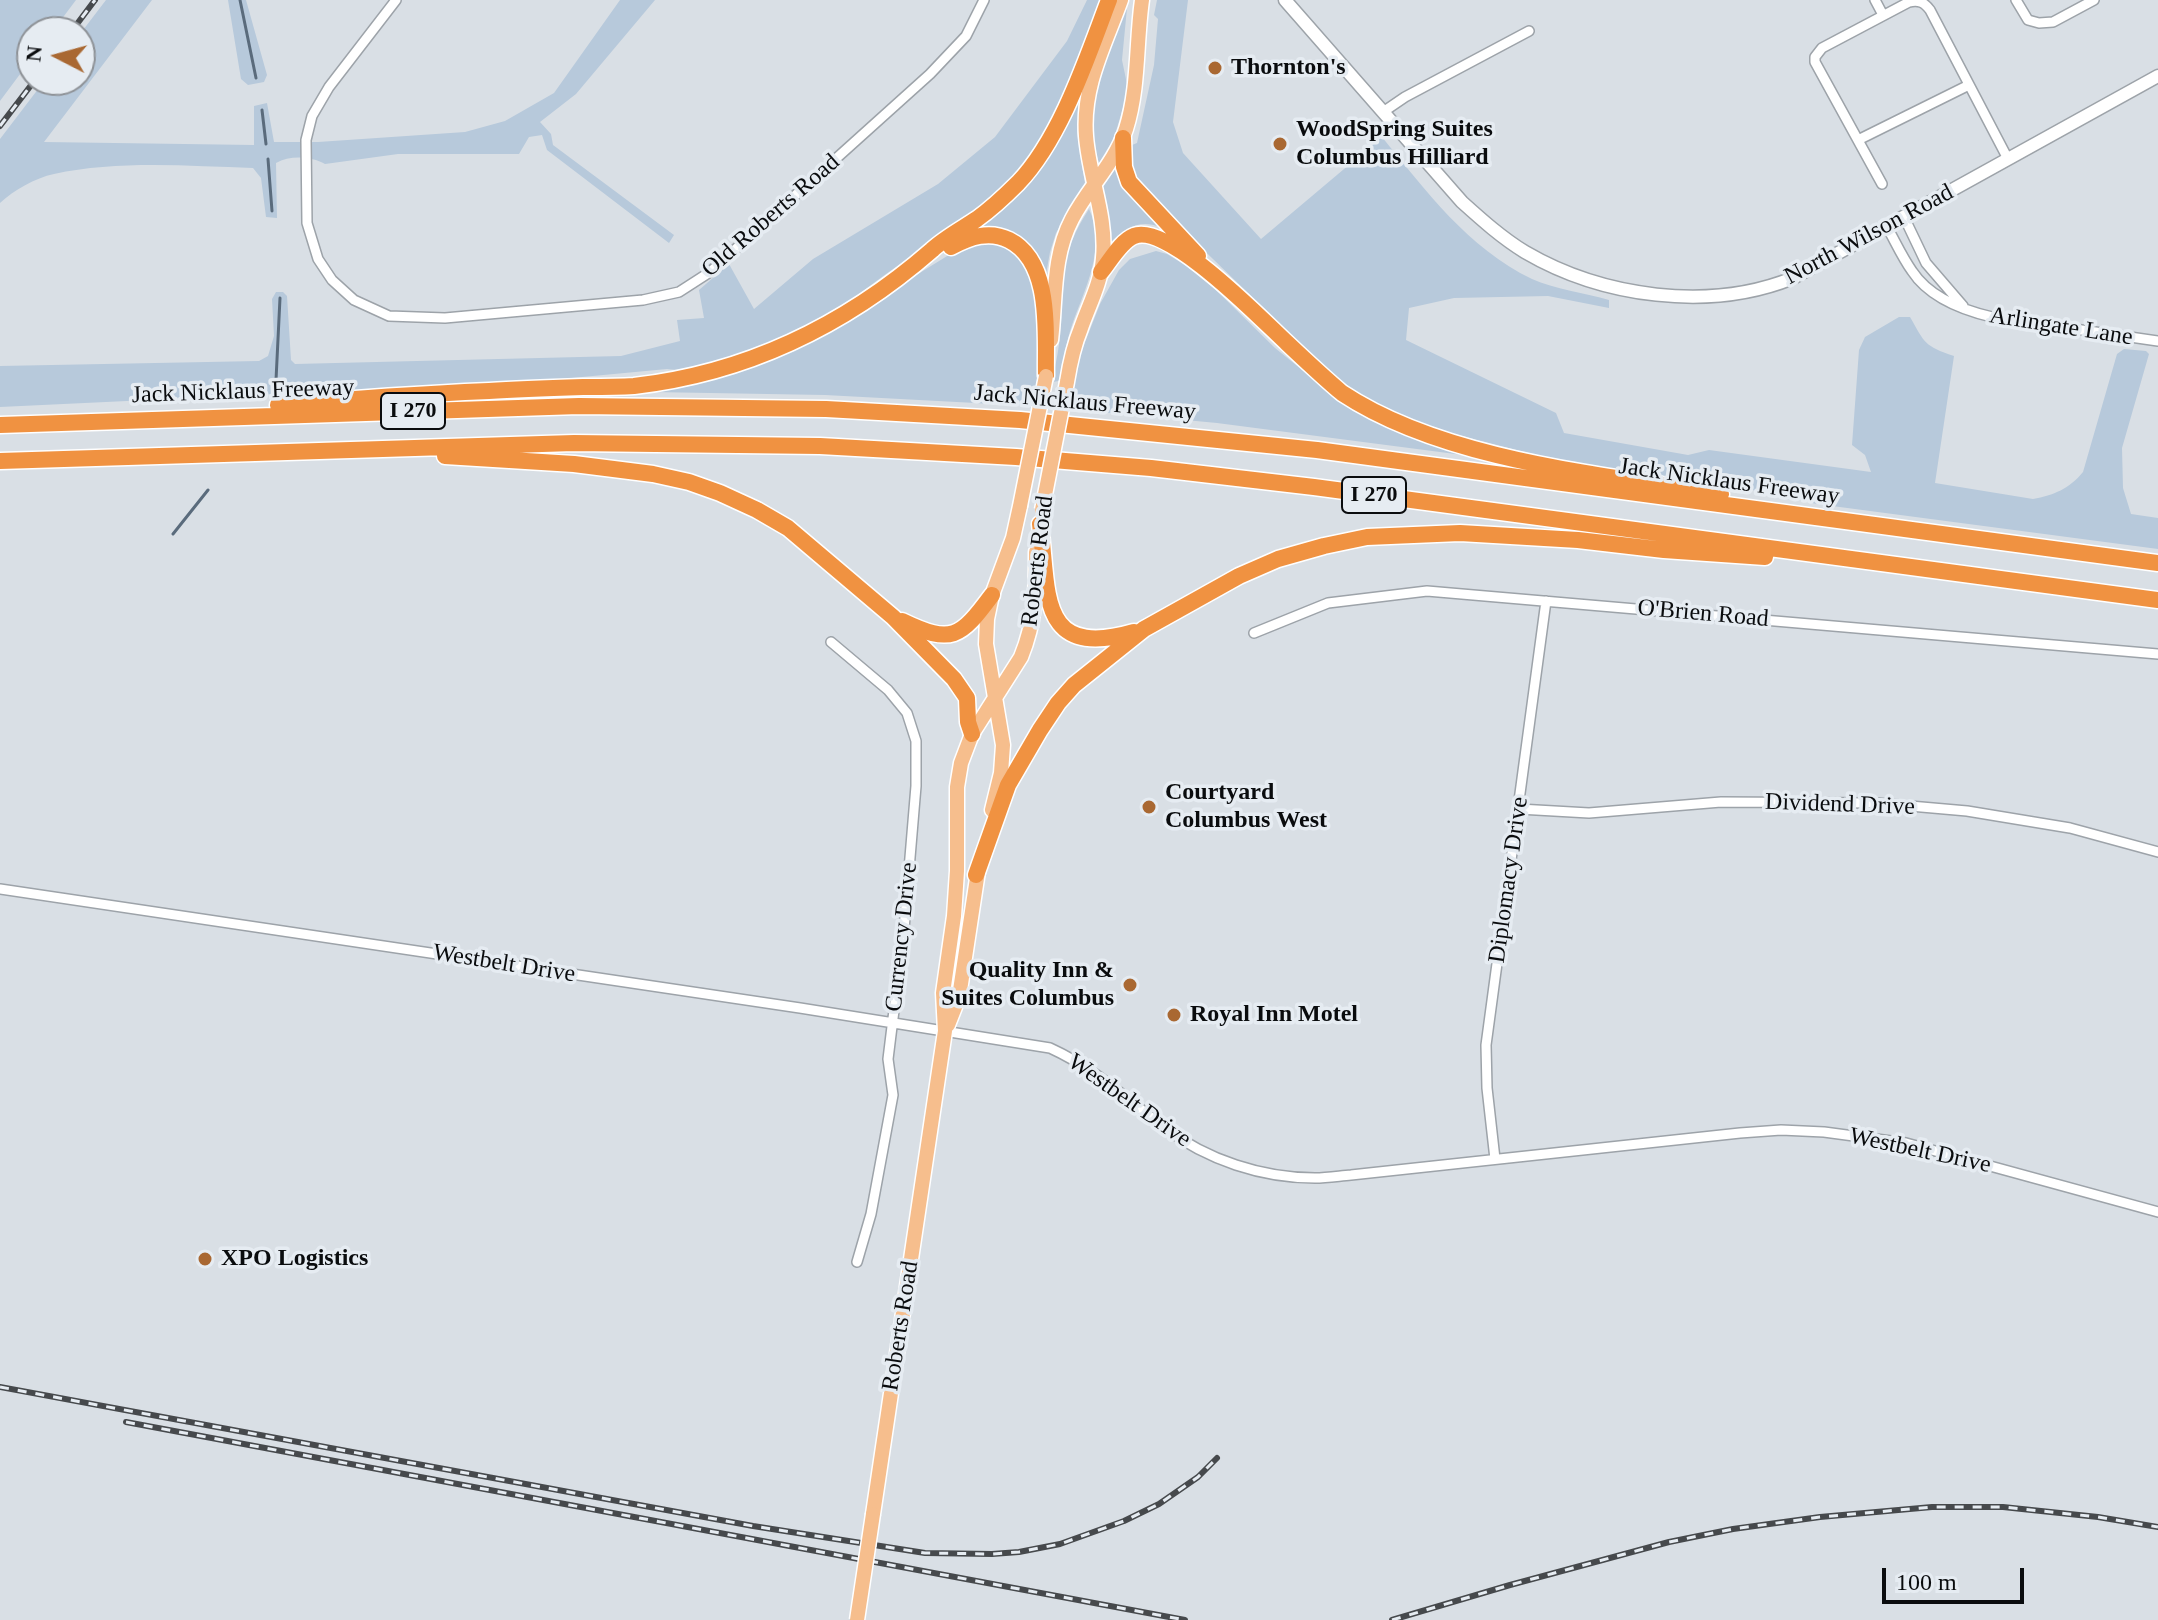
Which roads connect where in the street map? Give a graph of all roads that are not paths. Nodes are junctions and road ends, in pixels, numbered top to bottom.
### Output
1 (396, 0) edge
2 (984, 0) edge
3 (1109, 0) edge
4 (1121, 0) edge
5 (1142, 0) edge
6 (1285, 0) edge
7 (1875, 0) edge
8 (2016, 0) edge
9 (2094, 0) edge
10 (1883, 15) junction
11 (1529, 31) dead end
12 (2158, 76) edge
13 (1969, 85) junction
14 (1383, 112) junction
15 (1123, 138) junction
16 (1858, 140) junction
17 (2008, 159) junction
18 (1095, 184) junction
19 (1882, 184) dead end
20 (1904, 217) junction
21 (1887, 227) junction
22 (921, 261) junction
23 (1101, 272) junction
24 (1220, 281) junction
25 (1965, 309) junction
26 (2158, 341) edge
27 (1046, 376) junction
28 (193, 417) junction
29 (0, 425) edge
30 (347, 449) junction
31 (0, 461) edge
32 (1041, 517) junction
33 (1821, 518) junction
34 (2158, 563) edge
35 (1926, 569) junction
36 (992, 595) junction
37 (2158, 600) edge
38 (1546, 601) junction
39 (893, 617) junction
40 (1144, 629) junction
41 (1254, 633) dead end
42 (831, 642) dead end
43 (2158, 654) edge
44 (995, 698) junction
45 (972, 734) junction
46 (1519, 809) junction
47 (2158, 852) edge
48 (976, 875) junction
49 (0, 889) edge
50 (893, 1023) junction
51 (945, 1031) junction
52 (1495, 1159) junction
53 (2158, 1212) edge
54 (857, 1262) dead end
55 (857, 1620) edge

1 - 2 street, Old Roberts Road
3 - 22 highway
4 - 18 main road, Roberts Road
5 - 15 main road, Roberts Road
6 - 14 main road, North Wilson Road
7 - 10 street
8 - 9 street
10 - 13 street
10 - 16 street
11 - 14 street
12 - 17 main road, North Wilson Road
13 - 16 street
13 - 17 street
14 - 21 main road, North Wilson Road
15 - 18 main road, Roberts Road
15 - 24 highway
16 - 19 street
17 - 20 main road, North Wilson Road
18 - 23 main road, Roberts Road
18 - 27 main road, Roberts Road
20 - 21 main road, North Wilson Road
20 - 25 street, Arlingate Lane
21 - 25 street, Arlingate Lane
22 - 27 highway
22 - 28 highway
23 - 24 highway
23 - 32 main road, Roberts Road, bridge
24 - 33 highway
25 - 26 street, Arlingate Lane
27 - 36 main road, Roberts Road, bridge
28 - 29 highway, Jack Nicklaus Freeway / I 270
28 - 33 highway, Jack Nicklaus Freeway / I 270
30 - 31 highway, I 270
30 - 35 highway, I 270
30 - 39 highway
32 - 40 highway
32 - 44 main road, Roberts Road
33 - 34 highway, Jack Nicklaus Freeway / I 270
35 - 37 highway, I 270
35 - 40 highway
36 - 39 highway
36 - 44 main road, Roberts Road
38 - 41 street, O'Brien Road
38 - 43 street, O'Brien Road
38 - 46 street, Diplomacy Drive
39 - 45 highway
40 - 48 highway
42 - 50 street, Currency Drive
44 - 45 main road, Roberts Road
44 - 48 main road, Roberts Road
45 - 51 main road, Roberts Road
46 - 47 street, Dividend Drive
46 - 52 street, Diplomacy Drive
48 - 51 main road, Roberts Road
49 - 50 street, Westbelt Drive
50 - 51 street, Westbelt Drive
50 - 54 street, Currency Drive
51 - 52 street, Westbelt Drive
51 - 55 main road, Roberts Road, bridge
52 - 53 street, Westbelt Drive

